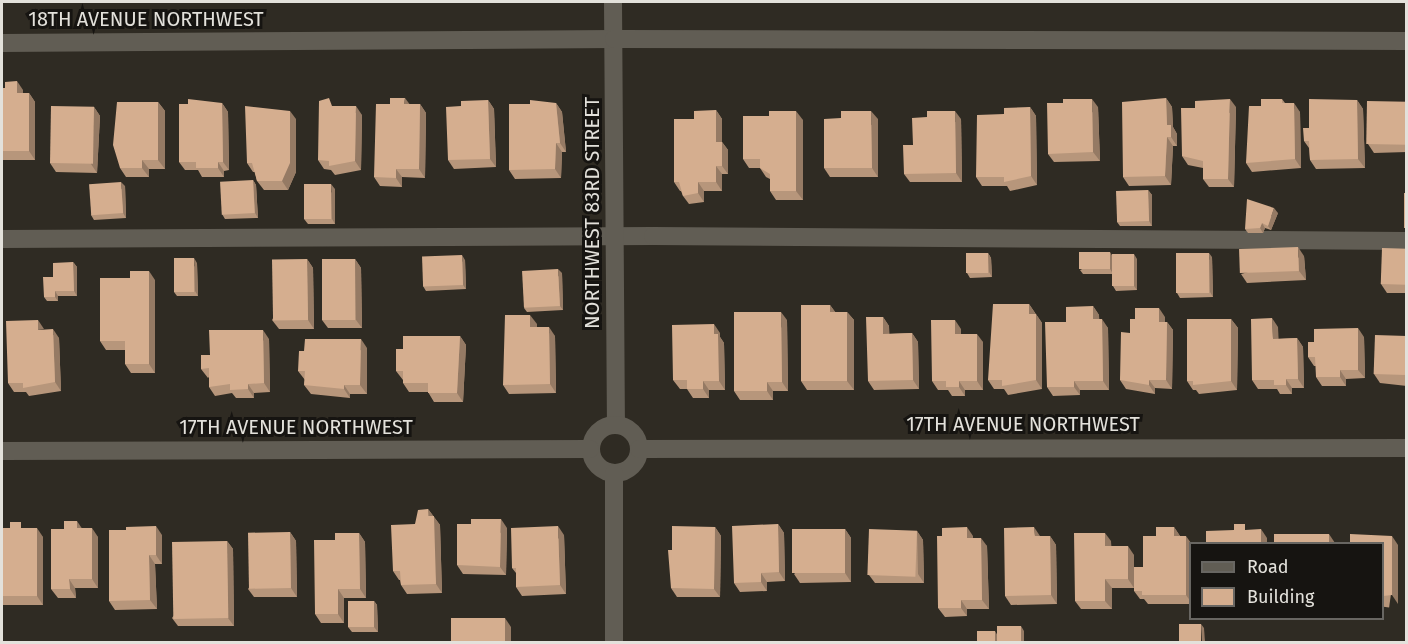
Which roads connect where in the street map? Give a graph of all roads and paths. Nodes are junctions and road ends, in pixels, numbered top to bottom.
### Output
1 (613, 2) edge
2 (614, 39) junction
3 (1407, 40) edge
4 (2, 43) edge
5 (614, 236) junction
6 (2, 239) edge
7 (1407, 241) edge
8 (616, 425) junction
9 (1407, 448) edge
10 (590, 449) junction
11 (639, 449) junction
12 (2, 451) edge
13 (614, 473) junction
14 (615, 642) edge

1 - 2 street, NORTHWEST 83RD STREET
2 - 3 street, 18TH AVENUE NORTHWEST
2 - 4 street, 18TH AVENUE NORTHWEST
2 - 5 street, NORTHWEST 83RD STREET
5 - 6 street
5 - 7 street
5 - 8 street, NORTHWEST 83RD STREET
8 - 10 street
8 - 11 street
9 - 11 street, 17TH AVENUE NORTHWEST
10 - 12 street, 17TH AVENUE NORTHWEST
10 - 13 street
11 - 13 street
13 - 14 street

